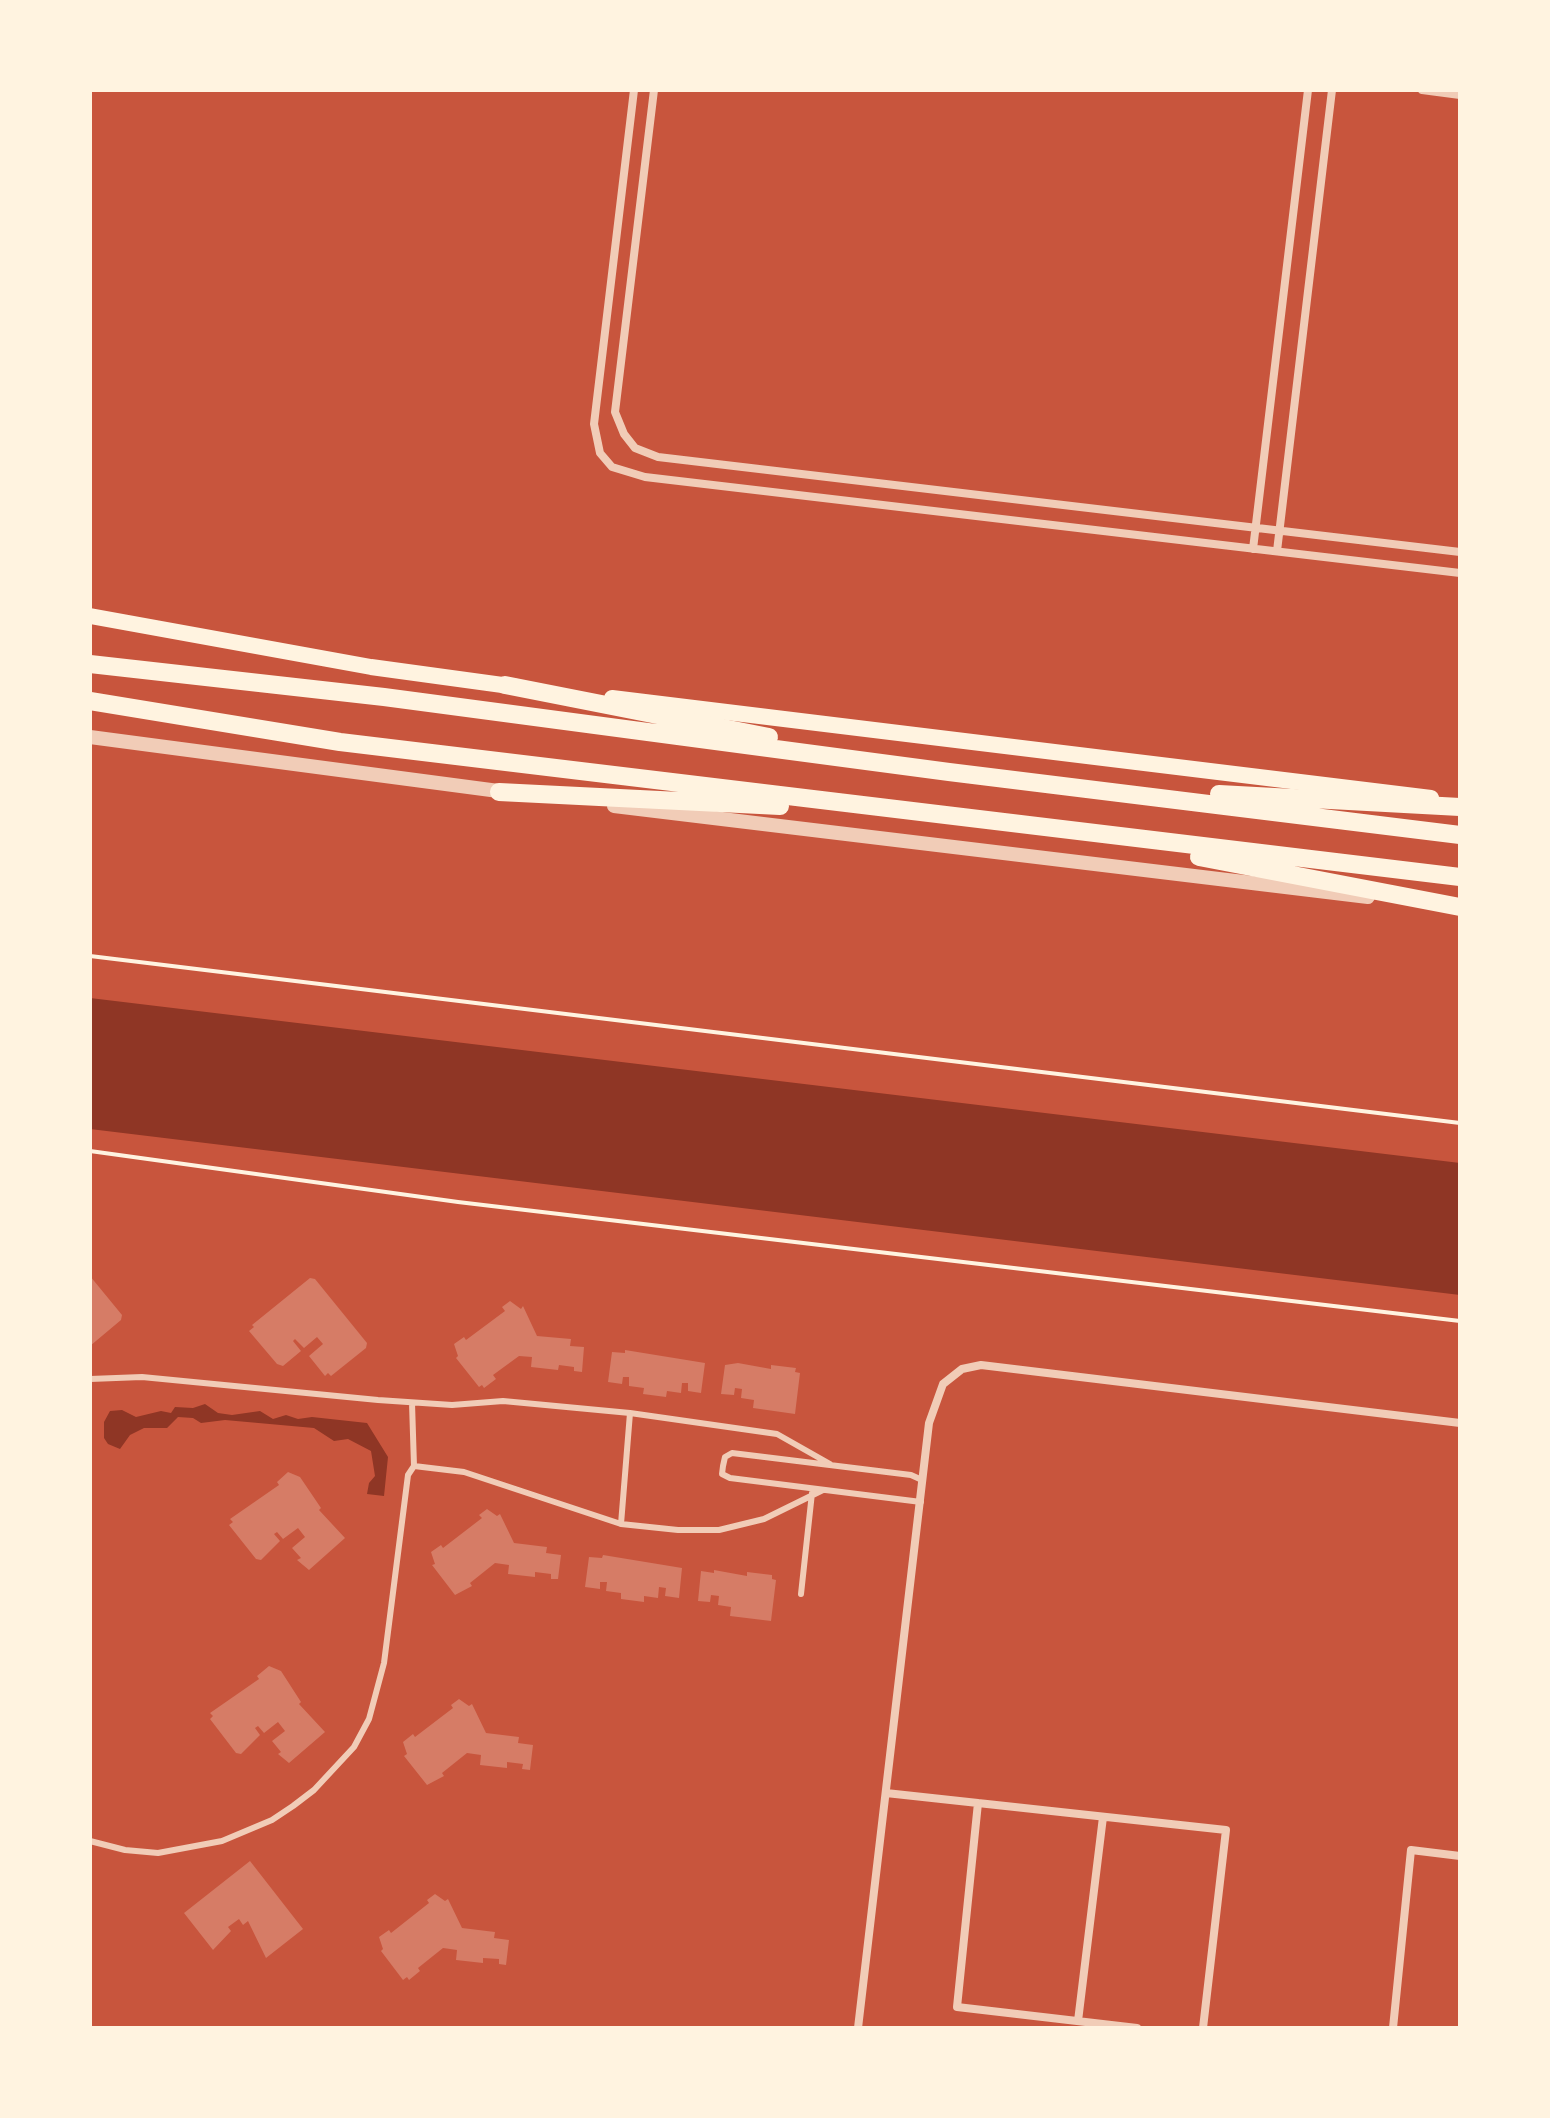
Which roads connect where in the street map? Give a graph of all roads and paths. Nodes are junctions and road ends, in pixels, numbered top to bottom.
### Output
1 (634, 90) edge
2 (654, 90) edge
3 (1308, 90) edge
4 (1332, 90) edge
5 (1422, 90) edge
6 (1460, 95) edge
7 (1256, 528) junction
8 (1280, 531) junction
9 (1253, 549) junction
10 (1277, 551) junction
11 (1460, 552) edge
12 (1460, 573) edge
13 (90, 616) edge
14 (90, 664) edge
15 (505, 685) junction
16 (90, 701) edge
17 (90, 737) edge
18 (949, 772) junction
19 (1048, 784) junction
20 (499, 792) junction
21 (1460, 801) edge
22 (1460, 807) edge
23 (942, 815) junction
24 (1039, 827) junction
25 (1460, 835) edge
26 (1460, 877) edge
27 (1460, 908) edge
28 (90, 956) edge
29 (1460, 1123) edge
30 (90, 1151) edge
31 (1460, 1321) edge
32 (90, 1379) edge
33 (412, 1403) junction
34 (630, 1413) junction
35 (1460, 1423) edge
36 (830, 1464) junction
37 (414, 1466) junction
38 (922, 1480) junction
39 (823, 1490) junction
40 (812, 1493) junction
41 (922, 1502) junction
42 (621, 1524) junction
43 (801, 1594) dead end
44 (886, 1793) junction
45 (978, 1803) junction
46 (1103, 1817) junction
47 (90, 1841) edge
48 (1460, 1856) edge
49 (1078, 2021) junction
50 (858, 2028) edge
51 (1137, 2028) edge
52 (1203, 2028) edge
53 (1393, 2028) edge

1 - 9 street
2 - 7 street
3 - 7 street
4 - 8 street
5 - 6 street
7 - 8 street
7 - 9 street
8 - 10 street
8 - 11 street
9 - 10 street
10 - 12 street
13 - 15 main road
14 - 18 highway
15 - 18 highway
15 - 21 main road
16 - 23 highway
17 - 20 street
18 - 19 highway
19 - 22 highway
19 - 25 highway
20 - 23 highway
20 - 27 street
23 - 24 highway
24 - 26 highway
24 - 27 highway
28 - 29 path
30 - 31 path
32 - 33 lane
33 - 34 lane
33 - 37 lane
34 - 36 lane
34 - 42 lane
35 - 38 street
36 - 38 lane
36 - 39 lane
37 - 42 lane
37 - 47 lane
38 - 41 street
39 - 40 lane
39 - 41 lane
40 - 42 lane
40 - 43 lane
41 - 44 street
44 - 45 street
44 - 50 street
45 - 46 street
45 - 49 street
46 - 49 street
46 - 52 street
48 - 53 street
49 - 51 street

